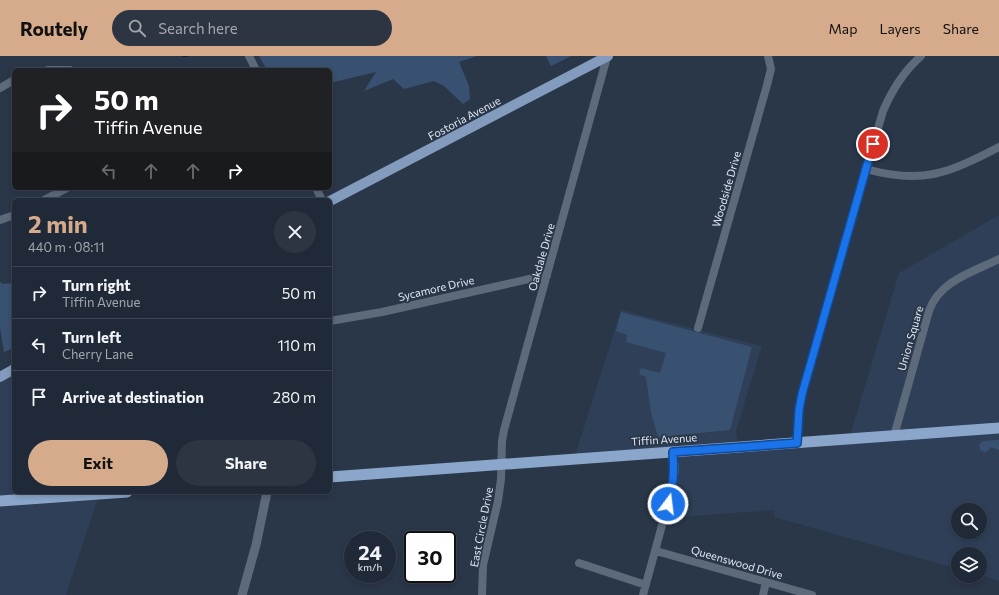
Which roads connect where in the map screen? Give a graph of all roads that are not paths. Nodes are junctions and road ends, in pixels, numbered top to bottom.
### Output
1 (248, 56) edge
2 (608, 56) edge
3 (768, 56) edge
4 (921, 56) edge
5 (255, 68) edge
6 (12, 81) edge
7 (0, 88) edge
8 (999, 147) edge
9 (866, 169) junction
10 (62, 190) edge
11 (48, 198) edge
12 (332, 200) edge
13 (12, 216) edge
14 (0, 220) edge
15 (999, 259) edge
16 (547, 275) junction
17 (332, 321) edge
18 (698, 328) dead end
19 (12, 370) edge
20 (0, 377) edge
21 (999, 428) edge
22 (894, 436) junction
23 (797, 443) junction
24 (673, 452) junction
25 (502, 464) junction
26 (332, 477) edge
27 (99, 494) edge
28 (267, 494) edge
29 (0, 501) edge
30 (656, 551) junction
31 (579, 563) dead end
32 (766, 582) junction
33 (646, 585) junction
34 (242, 595) edge
35 (482, 595) edge
36 (643, 595) edge
37 (763, 595) edge
38 (812, 595) edge

1 - 5 street
2 - 12 main road, Fostoria Avenue
2 - 16 street, Oakdale Drive
3 - 18 street, Woodside Drive
4 - 9 street
6 - 7 street
8 - 9 street
9 - 23 street
10 - 11 street
13 - 14 street
15 - 22 street, Union Square
16 - 17 street, Sycamore Drive
16 - 25 street, Oakdale Drive
19 - 20 main road
21 - 22 highway, Tiffin Avenue
22 - 23 highway, Tiffin Avenue
23 - 24 highway, Tiffin Avenue
24 - 25 highway, Tiffin Avenue
24 - 30 street
25 - 26 highway, Tiffin Avenue
25 - 35 street, East Circle Drive
27 - 29 highway
28 - 34 street
30 - 32 street, Queenswood Drive
30 - 33 street
31 - 33 street
32 - 37 street
32 - 38 street, Queenswood Drive
33 - 36 street

